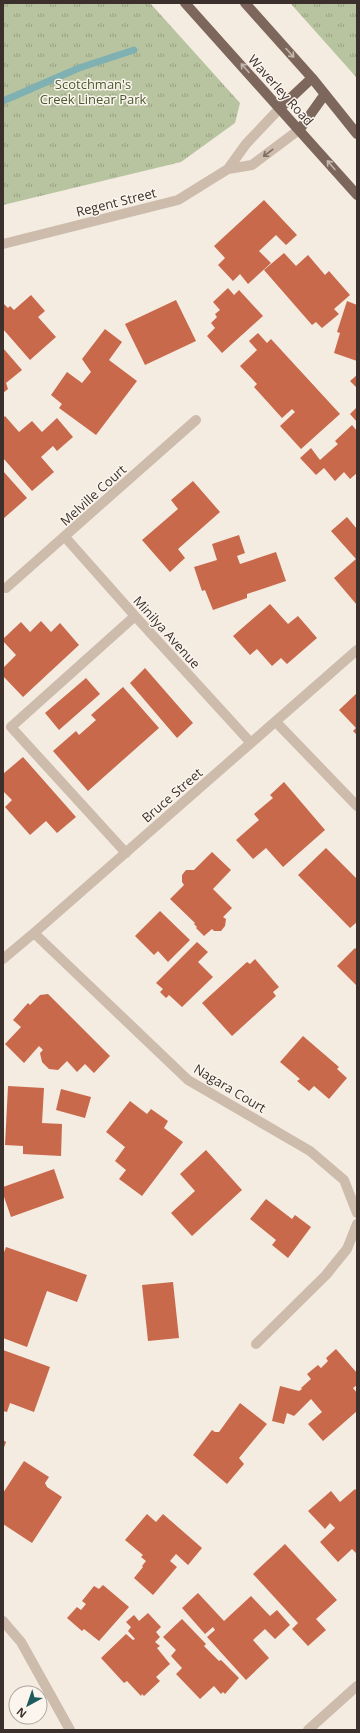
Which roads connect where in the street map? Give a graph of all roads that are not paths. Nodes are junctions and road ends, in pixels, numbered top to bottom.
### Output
1 (185, 3) edge
2 (246, 4) edge
3 (312, 78) junction
4 (325, 94) junction
5 (280, 108) junction
6 (300, 130) junction
7 (357, 134) edge
8 (228, 169) junction
9 (357, 194) edge
10 (3, 244) edge
11 (196, 420) dead end
12 (65, 537) junction
13 (6, 588) dead end
14 (135, 616) junction
15 (357, 650) edge
16 (276, 722) junction
17 (251, 743) junction
18 (357, 806) edge
19 (126, 853) junction
20 (34, 933) junction
21 (3, 959) edge
22 (357, 1213) edge
23 (357, 1224) edge
24 (256, 1344) dead end
25 (3, 1621) edge
26 (357, 1686) edge
27 (70, 1730) edge
28 (308, 1730) edge

5 -> 1 main road, Waverley Road
2 -> 3 main road
3 - 4 main road
3 - 5 main road
4 - 6 main road
4 - 7 main road
5 - 6 main road, Waverley Road
5 - 8 street, Regent Street
6 -> 8 street, Regent Street
9 -> 6 main road, Waverley Road
8 - 10 street, Regent Street
11 - 12 street, Melville Court
12 - 13 street, Melville Court
12 - 14 street, Minilya Avenue
14 - 17 street, Minilya Avenue
14 - 19 street
15 - 16 street, Bruce Street
16 - 17 street, Bruce Street
16 - 18 street
17 - 19 street, Bruce Street
19 - 20 street, Bruce Street
20 - 21 street, Bruce Street
20 - 22 street, Nagara Court
23 - 24 street
25 - 27 street
26 - 28 street

